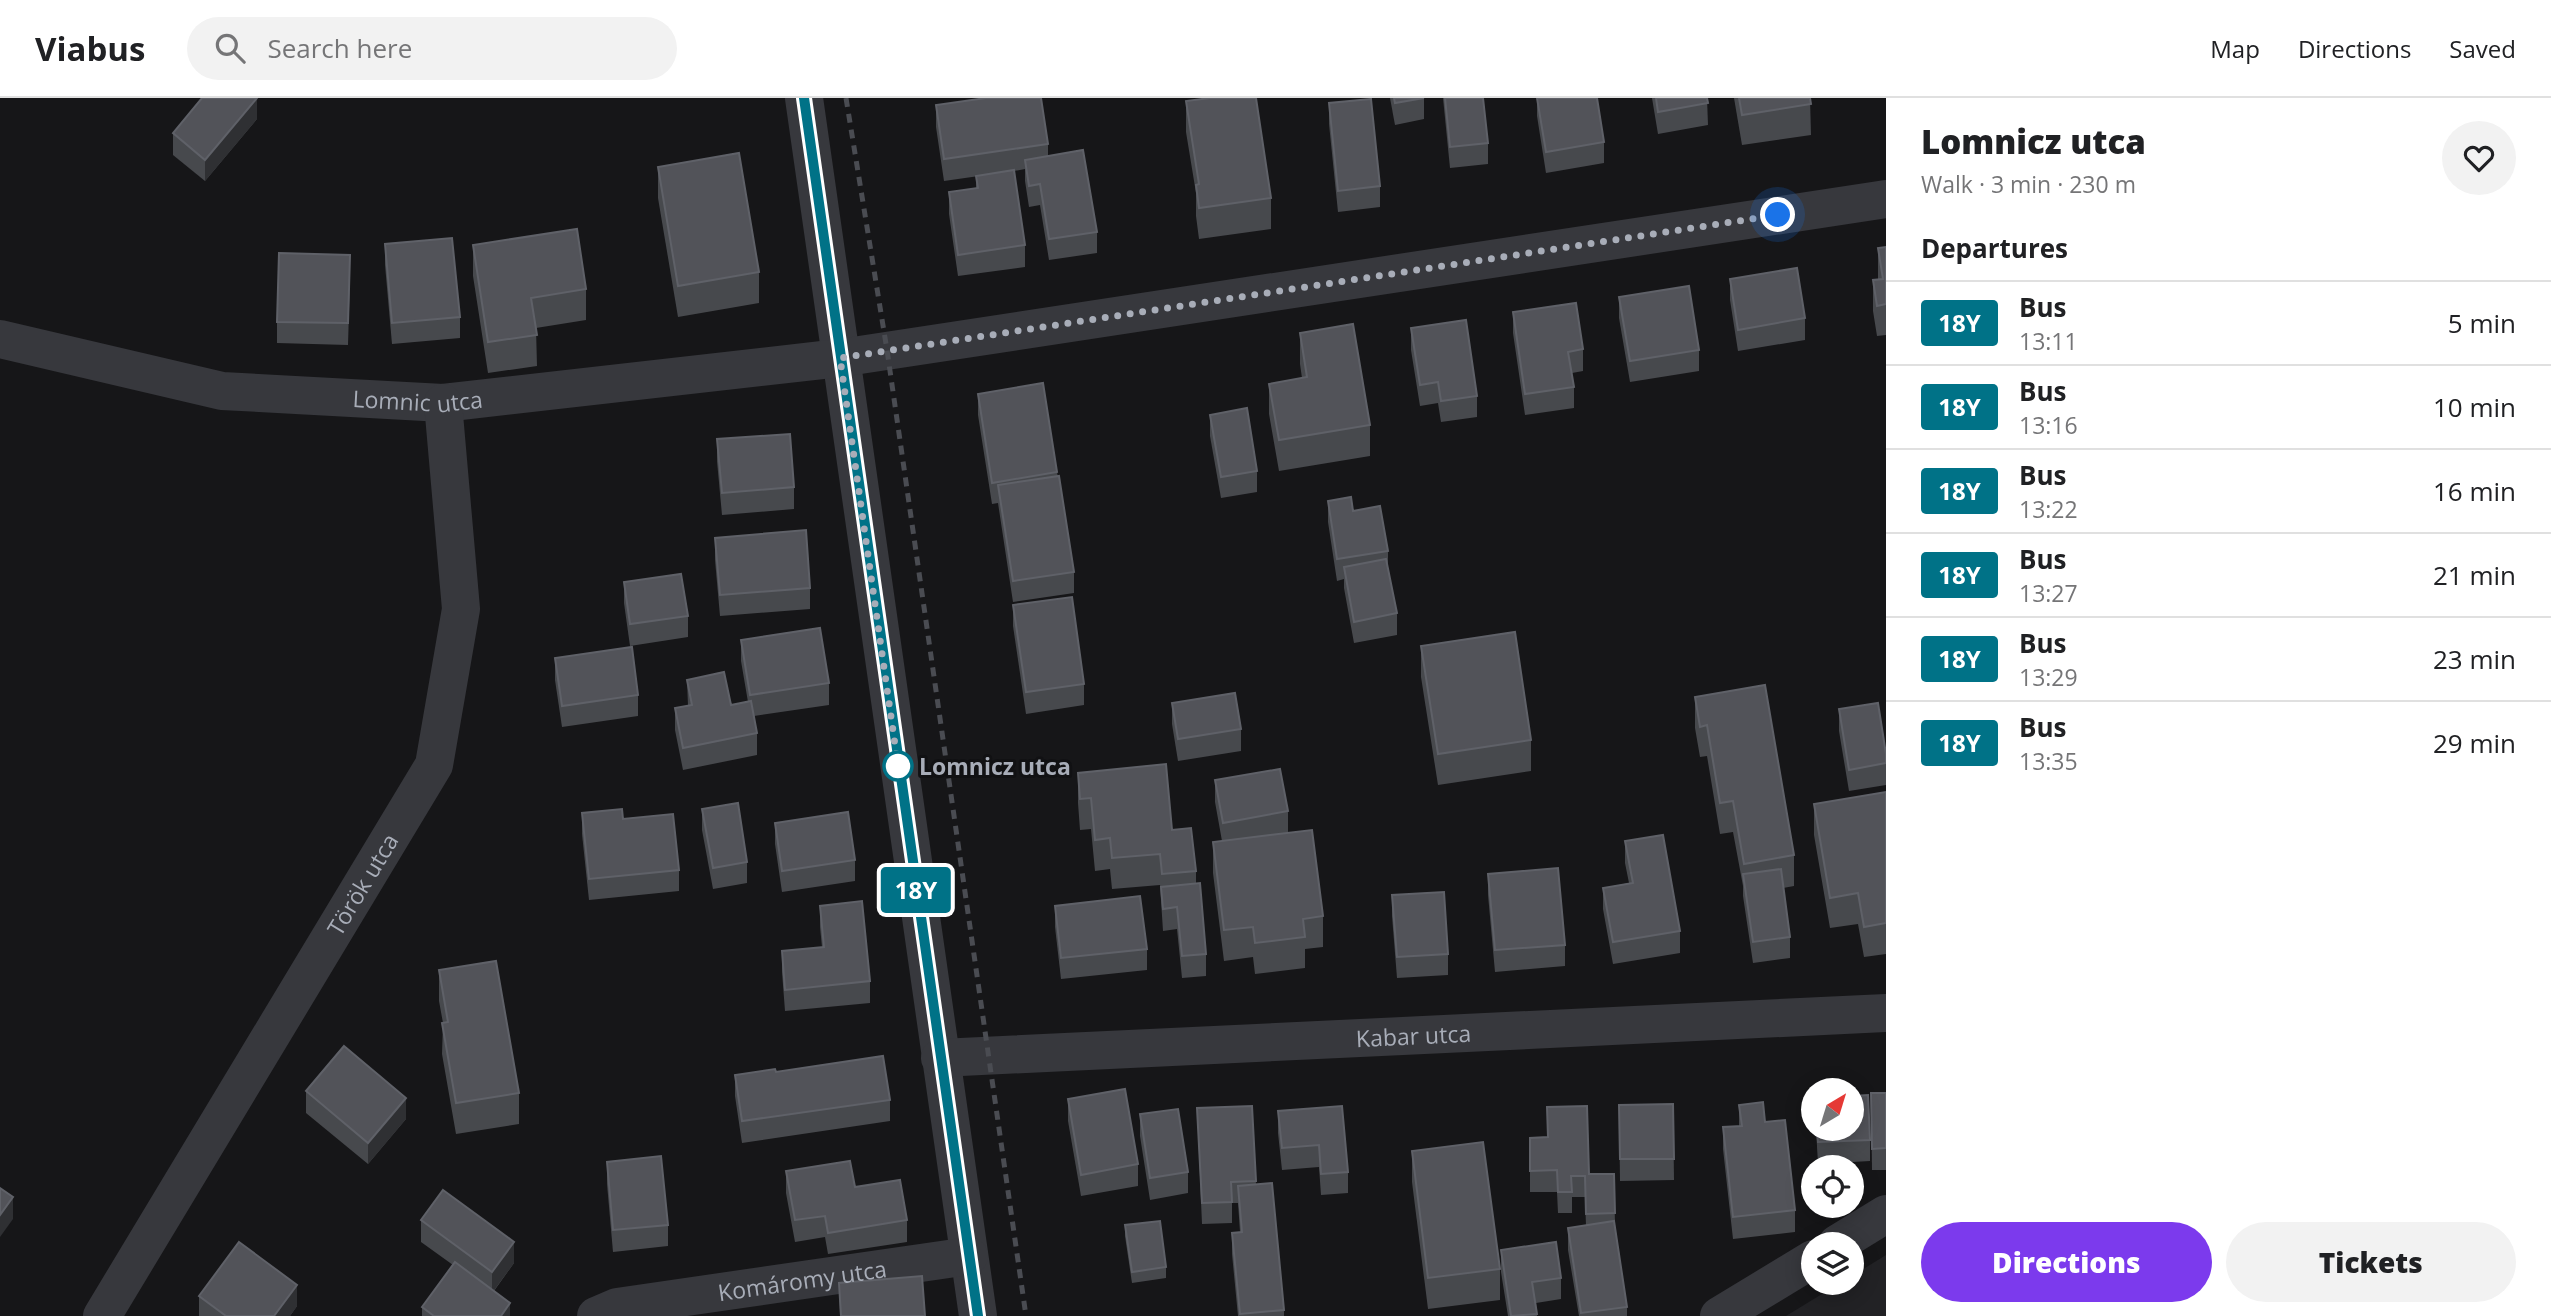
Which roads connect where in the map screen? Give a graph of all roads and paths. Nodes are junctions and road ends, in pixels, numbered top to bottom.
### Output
1 (804, 98) edge
2 (1886, 199) edge
3 (0, 339) edge
4 (840, 358) junction
5 (443, 404) junction
6 (1886, 1013) edge
7 (940, 1058) junction
8 (1886, 1214) edge
9 (1857, 1232) edge
10 (969, 1256) junction
11 (1801, 1266) edge
12 (102, 1316) edge
13 (596, 1316) edge
14 (978, 1316) edge
15 (1719, 1316) edge

1 - 4 street
2 - 4 street, Lomnic utca
3 - 5 street, Lomnic utca
4 - 5 street, Lomnic utca
4 - 7 street
5 - 12 street, Török utca
6 - 7 street, Kabar utca
7 - 10 street
8 - 9 street
10 - 13 street, Komáromy utca
10 - 14 street
11 - 15 street

